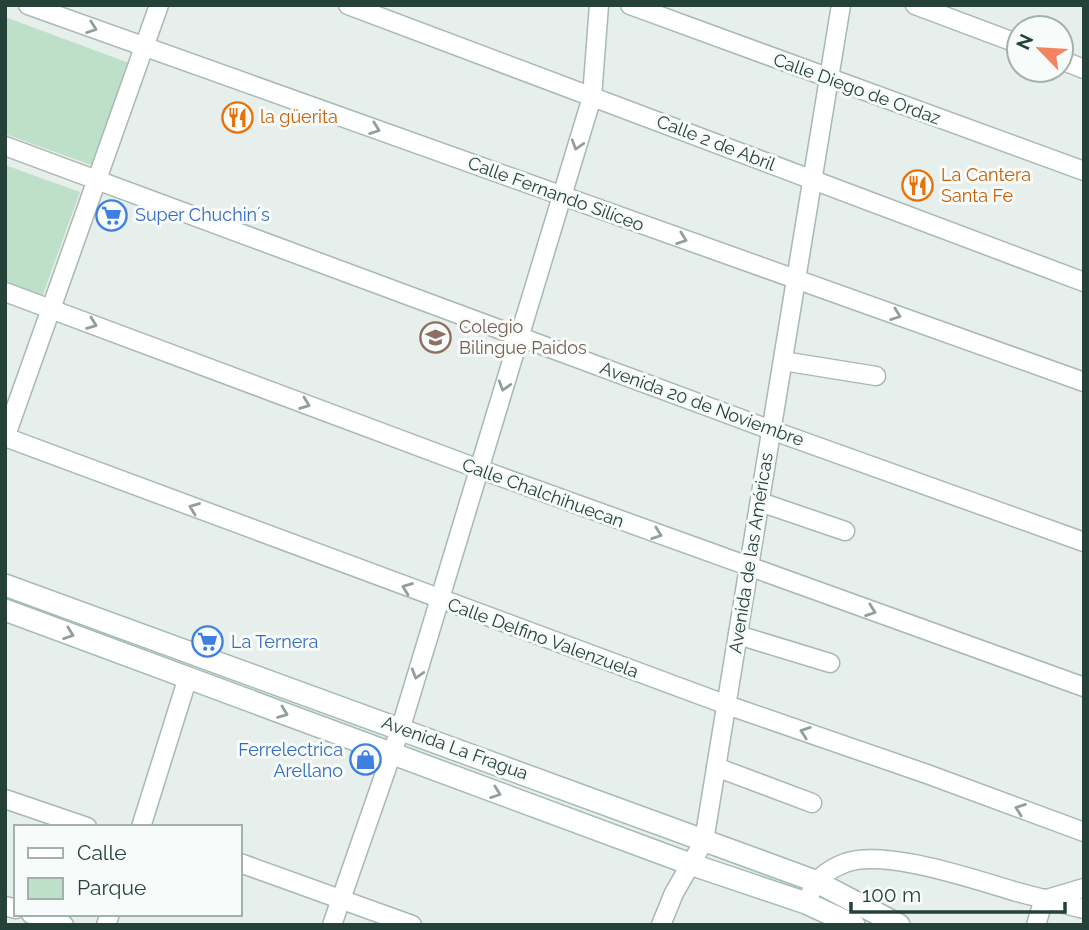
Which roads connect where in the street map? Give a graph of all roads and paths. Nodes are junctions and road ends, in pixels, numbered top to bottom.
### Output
1 (27, 5) edge
2 (159, 5) edge
3 (348, 5) edge
4 (599, 5) edge
5 (630, 5) edge
6 (841, 5) edge
7 (915, 5) edge
8 (1005, 39) edge
9 (144, 47) junction
10 (829, 79) junction
11 (592, 97) junction
12 (5, 146) edge
13 (1084, 171) edge
14 (96, 179) junction
15 (813, 179) junction
16 (562, 196) junction
17 (797, 280) junction
18 (1084, 282) edge
19 (5, 292) edge
20 (51, 309) junction
21 (519, 337) junction
22 (783, 361) junction
23 (876, 376) dead end
24 (1084, 382) edge
25 (771, 430) junction
26 (5, 438) edge
27 (479, 469) junction
28 (760, 502) junction
29 (845, 531) dead end
30 (1084, 542) edge
31 (749, 568) junction
32 (5, 585) edge
33 (439, 600) junction
34 (5, 610) edge
35 (738, 635) junction
36 (830, 663) dead end
37 (188, 677) junction
38 (1084, 687) edge
39 (727, 705) junction
40 (401, 727) junction
41 (391, 755) junction
42 (716, 767) junction
43 (5, 799) edge
44 (812, 803) dead end
45 (81, 825) edge
46 (142, 825) edge
47 (1084, 832) edge
48 (704, 841) junction
49 (242, 864) edge
50 (690, 864) junction
51 (816, 881) junction
52 (1084, 888) edge
53 (341, 899) junction
54 (1044, 900) junction
55 (806, 903) junction
56 (1084, 909) edge
57 (37, 916) edge
58 (868, 917) edge
59 (64, 925) edge
60 (332, 925) edge
61 (412, 925) edge
62 (661, 925) edge
63 (854, 925) edge
64 (899, 925) edge
65 (1036, 925) edge

1 -> 9 street, Calle Fernando Silíceo
2 - 9 street
3 - 11 street, Calle 2 de Abril
4 - 11 street
5 - 10 street, Calle Diego de Ordaz
6 - 10 street, Avenida de las Américas
7 - 8 street
9 - 14 street
9 -> 16 street, Calle Fernando Silíceo
10 - 13 street, Calle Diego de Ordaz
10 - 15 street, Avenida de las Américas
11 - 15 street, Calle 2 de Abril
11 -> 16 street
12 - 14 street, Avenida 20 de Noviembre
14 - 20 street
14 - 21 street, Avenida 20 de Noviembre
15 - 17 street, Avenida de las Américas
15 - 18 street, Calle 2 de Abril
16 -> 17 street, Calle Fernando Silíceo
16 - 21 street
17 - 22 street, Avenida de las Américas
17 -> 24 street, Calle Fernando Silíceo
19 - 20 street, Calle Chalchihuecan
20 - 26 street
20 -> 27 street, Calle Chalchihuecan
21 - 25 street, Avenida 20 de Noviembre
21 -> 27 street
22 - 23 street
22 - 25 street, Avenida de las Américas
25 - 28 street, Avenida de las Américas
25 - 30 street, Avenida 20 de Noviembre
33 -> 26 street, Calle Delfino Valenzuela
27 -> 31 street, Calle Chalchihuecan
27 - 33 street
28 - 29 street
28 - 31 street, Avenida de las Américas
31 - 35 street, Avenida de las Américas
31 -> 38 street, Calle Chalchihuecan
32 - 40 street, Avenida La Fragua
33 - 39 street, Calle Delfino Valenzuela
33 -> 40 street
34 -> 37 street, Avenida La Fragua
35 - 36 street
35 - 39 street, Avenida de las Américas
37 -> 41 street, Avenida La Fragua
37 - 46 street
39 - 42 street, Avenida de las Américas
47 -> 39 street, Calle Delfino Valenzuela
40 - 41 street
40 - 48 street, Avenida La Fragua
41 -> 50 street, Avenida La Fragua
41 - 53 street
42 - 44 street
42 - 48 street, Avenida de las Américas
43 - 45 street
48 - 50 street, Avenida de las Américas
48 - 51 street, Avenida La Fragua
49 - 53 street
50 - 55 street, Avenida La Fragua
50 - 62 street, Avenida de las Américas
51 - 54 street
51 - 55 street
51 - 58 street, Avenida La Fragua
52 - 54 street
53 - 60 street
53 - 61 street
54 - 56 street
54 - 65 street
55 - 63 street, Avenida La Fragua
57 - 59 street
58 - 64 street, Avenida La Fragua

